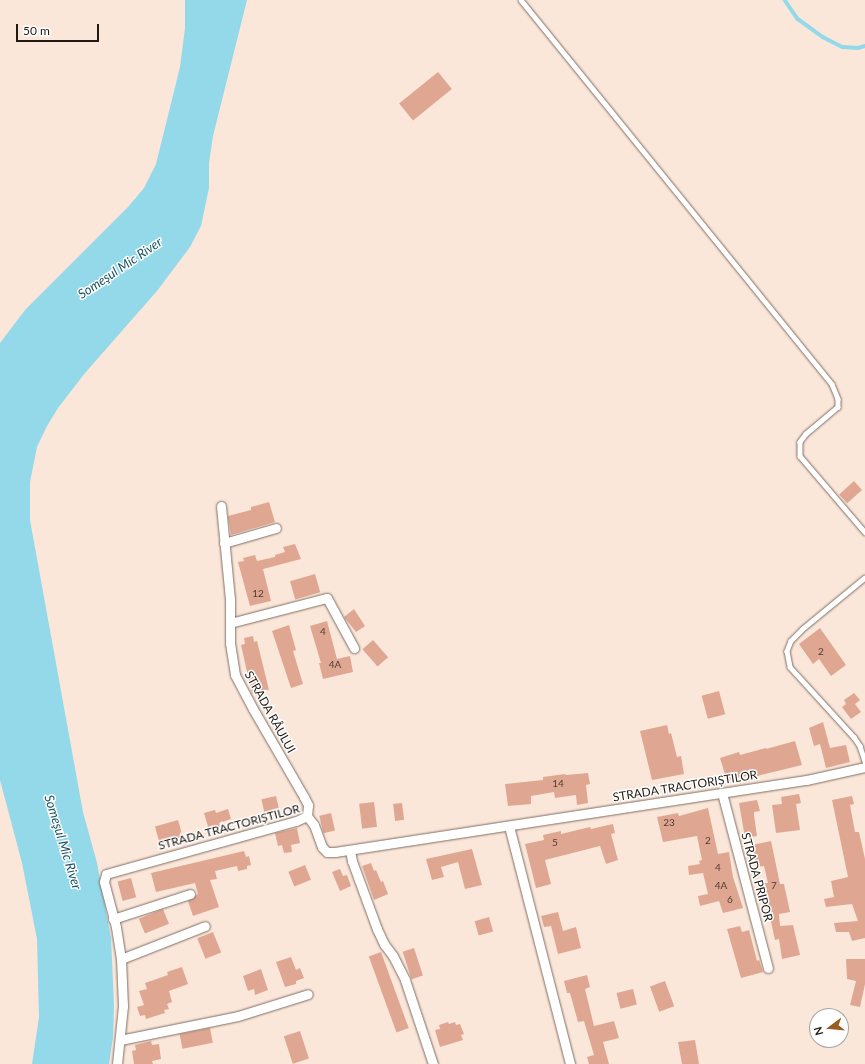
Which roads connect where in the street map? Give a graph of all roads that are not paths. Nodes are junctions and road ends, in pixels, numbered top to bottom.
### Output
1 (521, 0) edge
2 (221, 506) dead end
3 (276, 528) dead end
4 (865, 532) edge
5 (224, 543) junction
6 (865, 578) edge
7 (230, 624) junction
8 (354, 648) dead end
9 (865, 761) edge
10 (865, 767) edge
11 (722, 793) junction
12 (307, 816) junction
13 (509, 826) junction
14 (350, 850) junction
15 (190, 894) dead end
16 (113, 919) junction
17 (205, 926) dead end
18 (121, 959) junction
19 (768, 968) dead end
20 (308, 994) dead end
21 (120, 1040) junction
22 (117, 1064) edge
23 (434, 1064) edge
24 (570, 1064) edge

1 - 4 lane
2 - 5 street, STRADA RÂULUI
3 - 5 street
5 - 7 street, STRADA RÂULUI
6 - 9 lane
7 - 8 street
7 - 12 street, STRADA RÂULUI
10 - 11 street, STRADA TRACTORIȘTILOR
11 - 13 street, STRADA TRACTORIȘTILOR
11 - 19 street, STRADA PRIPOR
12 - 14 street, STRADA TRACTORIȘTILOR
12 - 16 street, STRADA TRACTORIȘTILOR
13 - 14 street, STRADA TRACTORIȘTILOR
13 - 24 street
14 - 23 street
15 - 16 street
16 - 18 street
17 - 18 street
18 - 21 street
20 - 21 street
21 - 22 street

